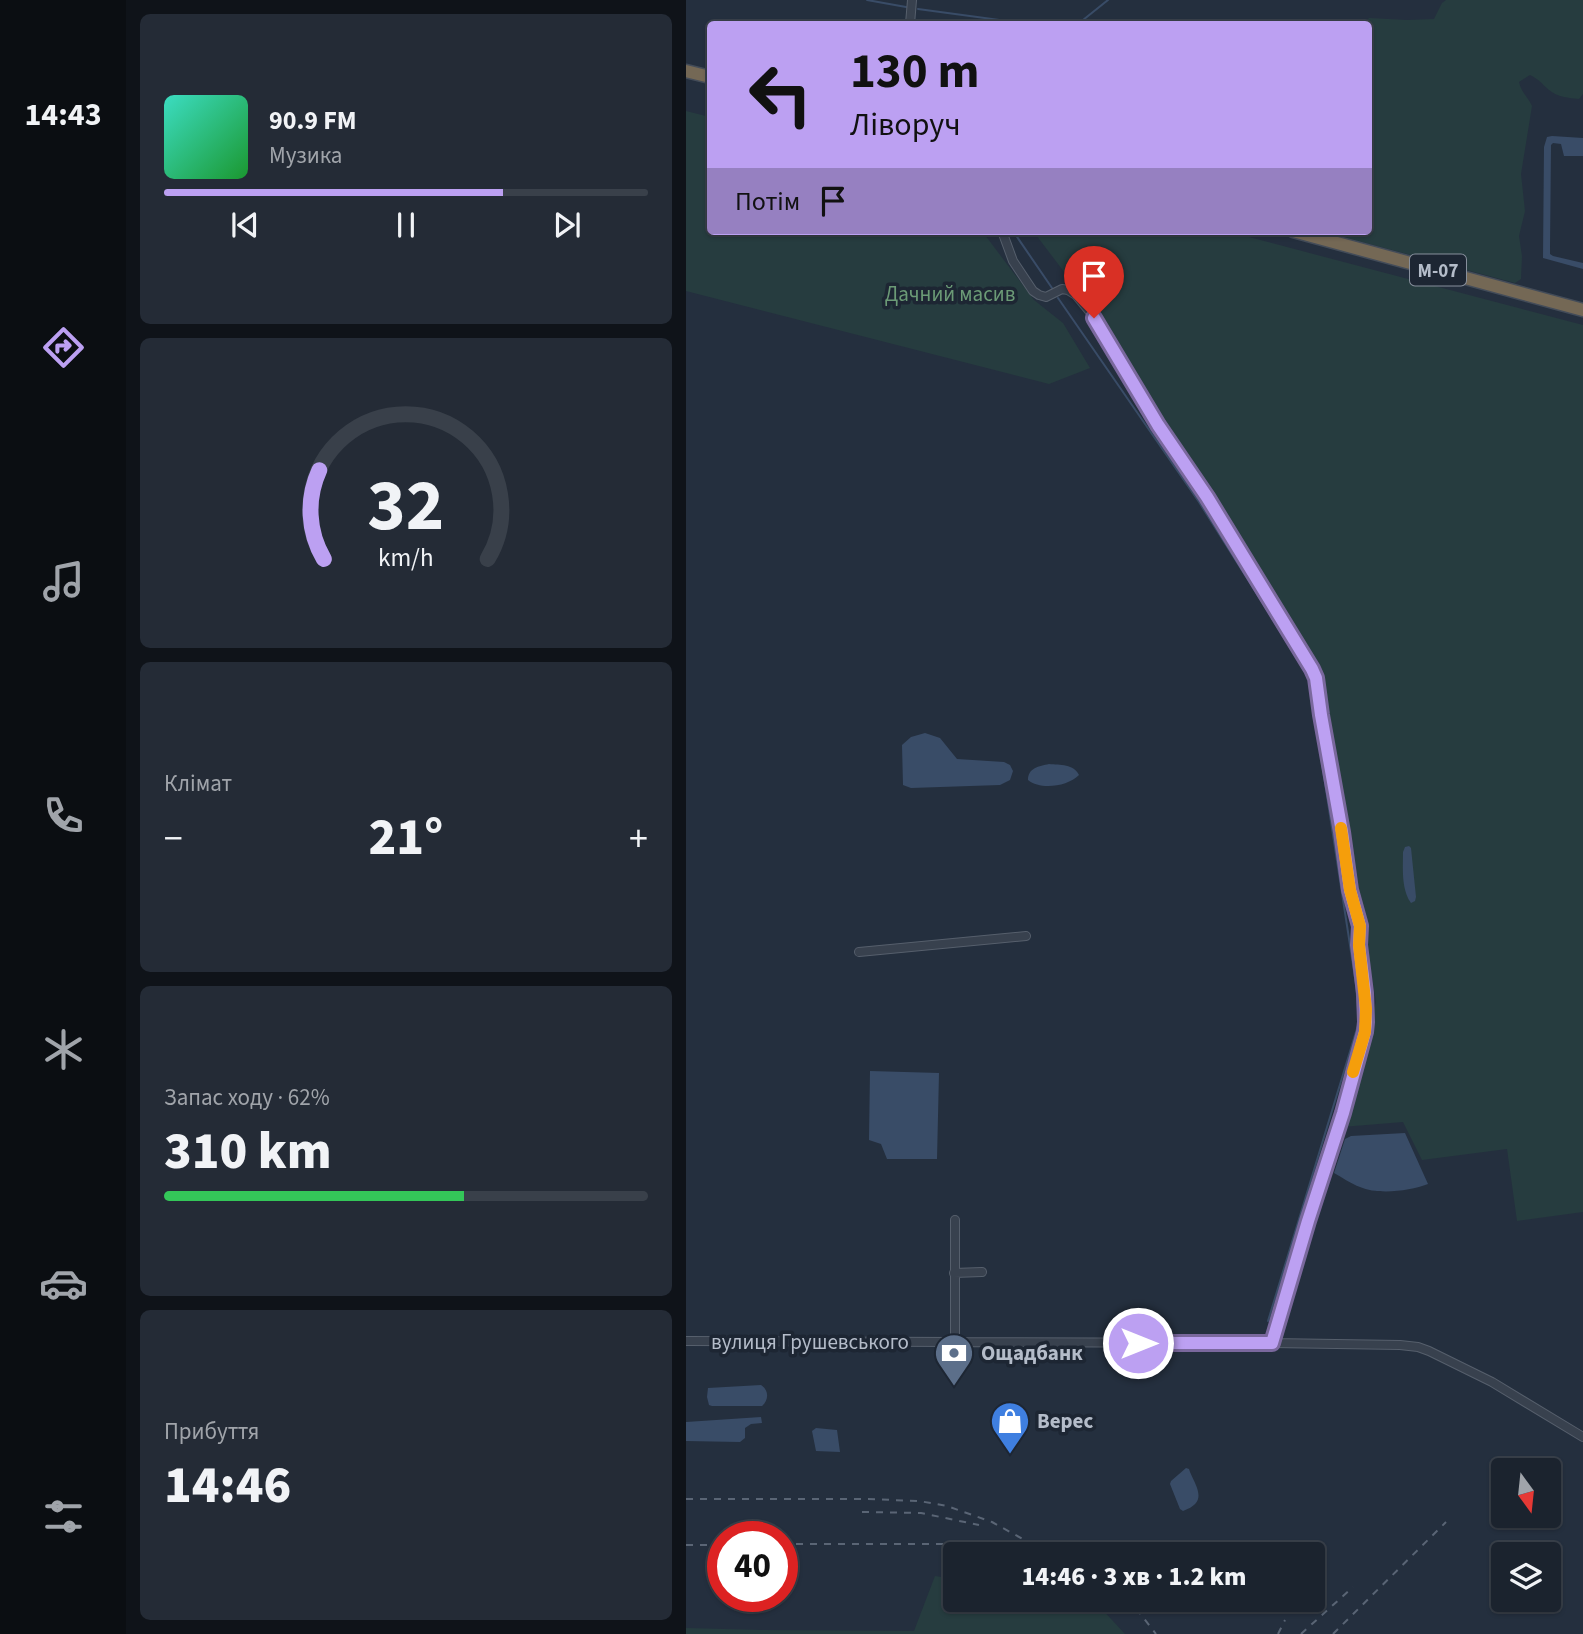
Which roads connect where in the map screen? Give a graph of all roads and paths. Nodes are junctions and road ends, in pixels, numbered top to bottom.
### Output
1 (912, 0) edge
2 (910, 21) edge
3 (686, 71) edge
4 (707, 76) edge
5 (1003, 235) edge
6 (1308, 235) edge
7 (1583, 310) edge
8 (1026, 936) dead end
9 (859, 952) dead end
10 (955, 1220) dead end
11 (982, 1272) dead end
12 (954, 1273) junction
13 (686, 1342) edge
14 (955, 1343) junction
15 (1272, 1343) junction
16 (1583, 1437) edge

1 - 2 street
3 - 4 highway
5 - 15 street
6 - 7 highway, М-07
8 - 9 street
10 - 12 street
11 - 12 street
12 - 14 street
13 - 14 street, вулиця Грушевського
14 - 15 street, вулиця Грушевського
15 - 16 street, вулиця Грушевського

